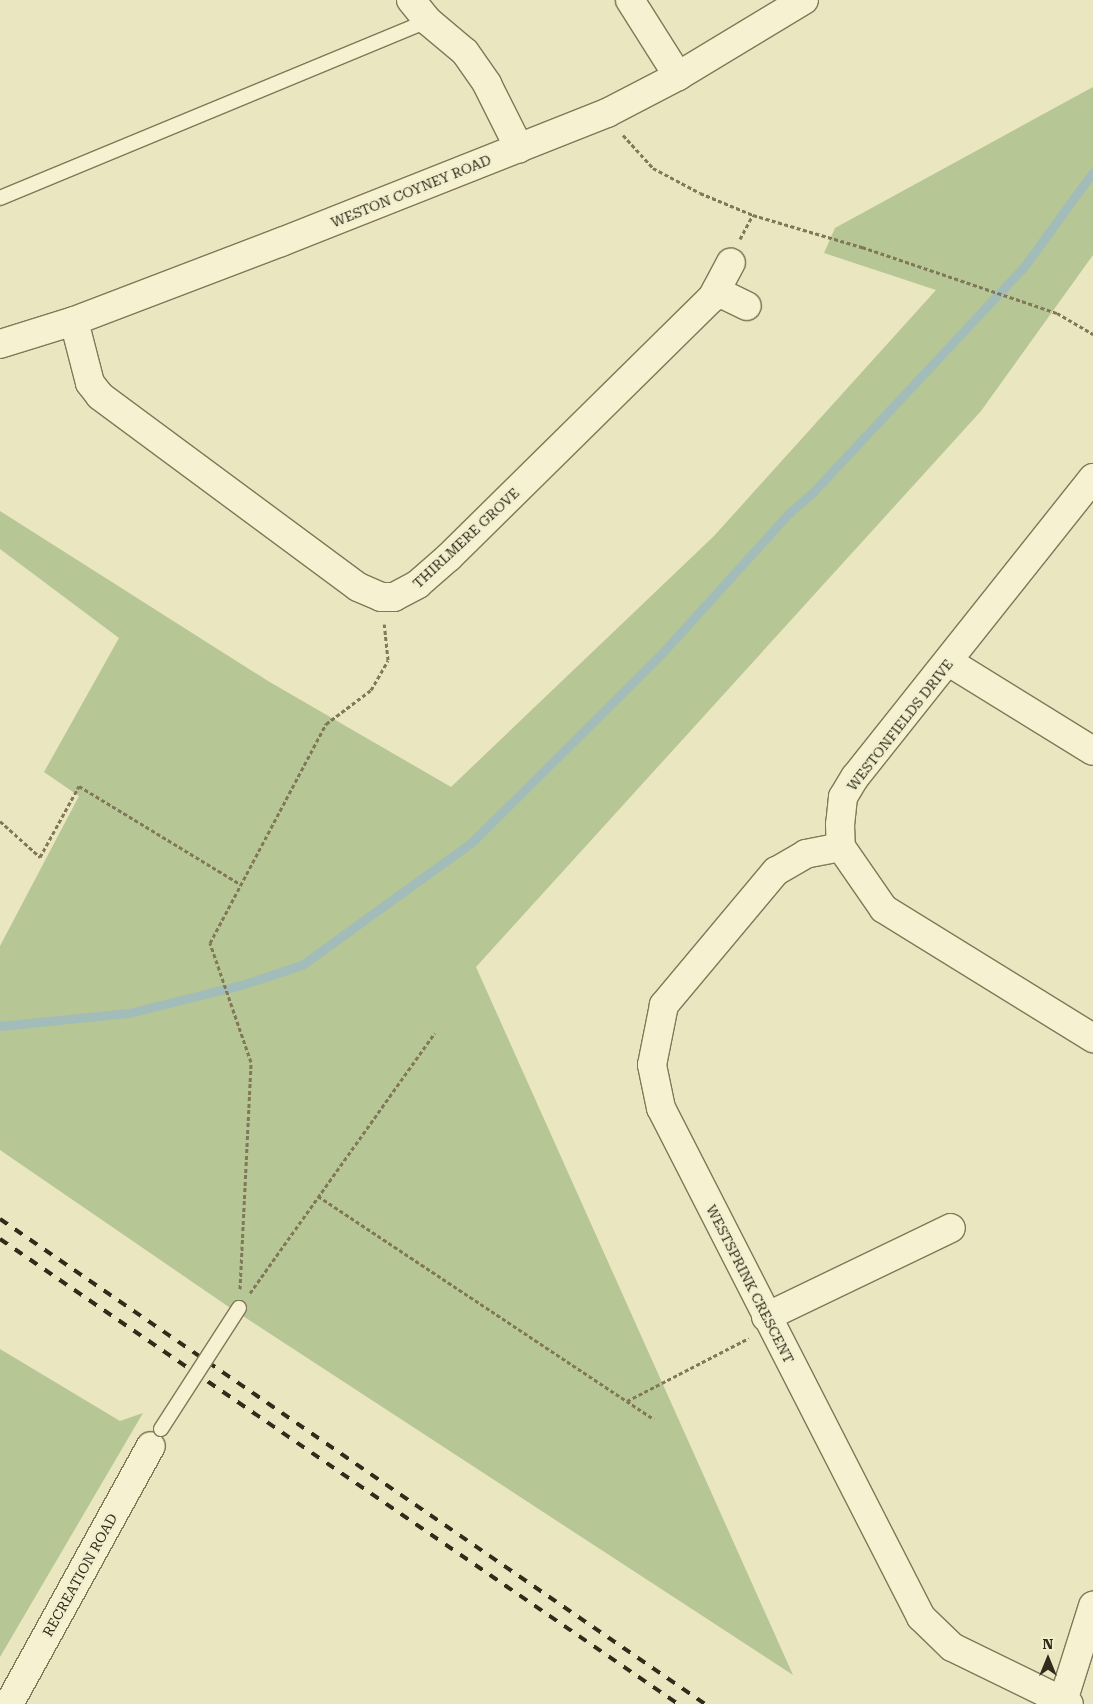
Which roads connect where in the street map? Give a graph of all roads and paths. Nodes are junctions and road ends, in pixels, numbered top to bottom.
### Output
1 (630, 0) edge
2 (804, 0) edge
3 (419, 10) edge
4 (678, 76) junction
5 (607, 113) junction
6 (518, 148) junction
7 (0, 198) edge
8 (730, 263) dead end
9 (716, 290) junction
10 (747, 306) dead end
11 (74, 321) junction
12 (1093, 334) edge
13 (0, 344) edge
14 (1093, 478) edge
15 (382, 597) junction
16 (949, 662) junction
17 (1093, 751) edge
18 (0, 820) edge
19 (841, 847) junction
20 (240, 884) junction
21 (435, 1033) dead end
22 (1093, 1038) edge
23 (318, 1196) junction
24 (951, 1228) dead end
25 (239, 1308) junction
26 (763, 1327) junction
27 (627, 1401) junction
28 (654, 1419) dead end
29 (156, 1438) joint
30 (1093, 1606) edge
31 (1066, 1702) edge
32 (9, 1704) edge

1 - 4 street
2 - 4 street, WESTON COYNEY ROAD
3 - 6 street
3 - 7 lane
4 - 5 street, WESTON COYNEY ROAD
5 - 6 street, WESTON COYNEY ROAD
5 - 12 path
6 - 11 street, WESTON COYNEY ROAD
8 - 9 street, THIRLMERE GROVE
9 - 10 street
9 - 15 street, THIRLMERE GROVE
11 - 13 street, WESTON COYNEY ROAD
11 - 15 street
14 - 16 street, WESTONFIELDS DRIVE
15 - 20 path
16 - 17 street
16 - 19 street, WESTONFIELDS DRIVE
18 - 20 path
19 - 22 street
19 - 26 street, WESTSPRINK CRESCENT
20 - 25 path
21 - 23 path
23 - 25 path
23 - 27 path
24 - 26 street
25 - 29 lane, bridge
26 - 27 path
26 - 31 street, WESTSPRINK CRESCENT
27 - 28 path
29 - 32 street, RECREATION ROAD
30 - 31 street

